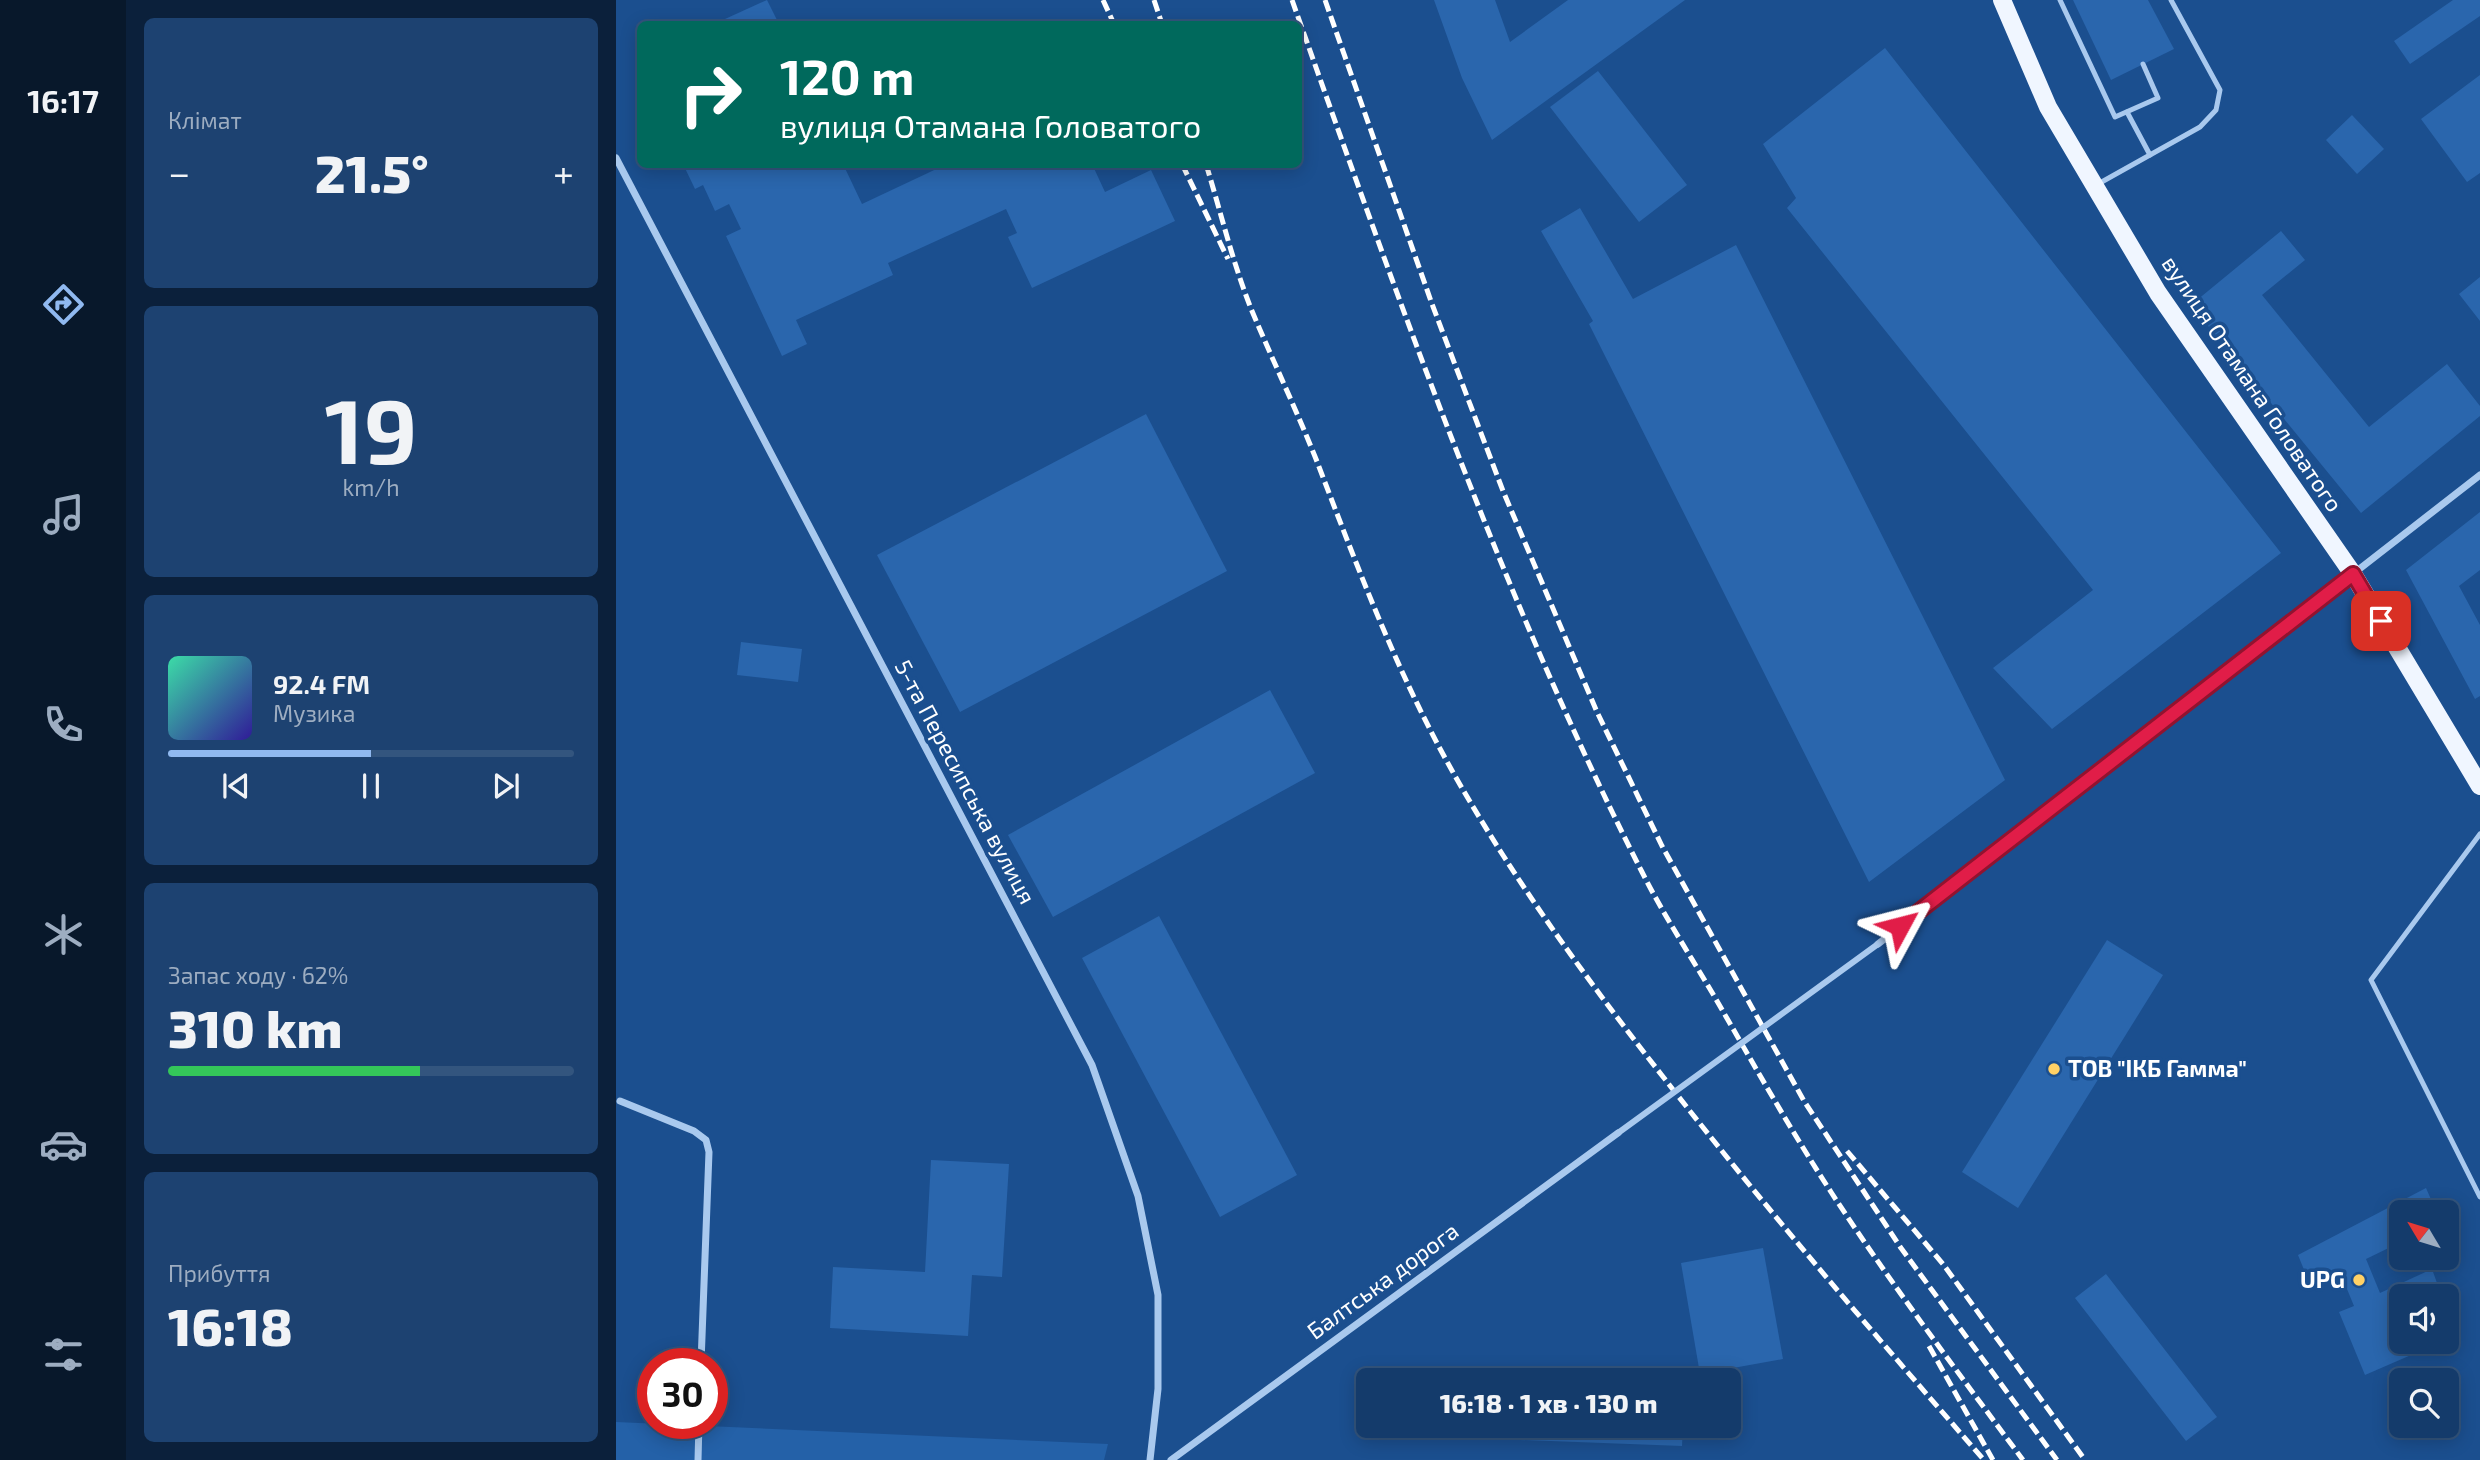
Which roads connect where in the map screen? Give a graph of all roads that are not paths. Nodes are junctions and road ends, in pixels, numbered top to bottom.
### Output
1 (2002, 0) edge
2 (2060, 0) edge
3 (2171, 0) edge
4 (2143, 64) dead end
5 (2127, 112) junction
6 (2150, 155) junction
7 (616, 158) edge
8 (2095, 186) junction
9 (2480, 475) edge
10 (2353, 574) junction
11 (2480, 786) edge
12 (2480, 834) edge
13 (1878, 944) joint
14 (620, 1101) dead end
15 (1618, 1133) joint
16 (2480, 1197) edge
17 (702, 1348) edge
18 (699, 1439) edge
19 (698, 1460) edge
20 (1150, 1460) edge
21 (1171, 1460) edge

1 - 8 main road, вулиця Отамана Головатого
2 - 5 lane
3 - 6 lane
4 - 5 lane
5 - 6 lane
6 - 8 lane
7 - 20 street, 5-та Пересипська вулиця
8 - 10 main road, вулиця Отамана Головатого
9 - 10 street
10 - 11 main road, вулиця Отамана Головатого
10 - 13 street
12 - 16 lane
13 - 15 street, bridge
14 - 17 street
15 - 21 street, Балтська дорога
18 - 19 street

